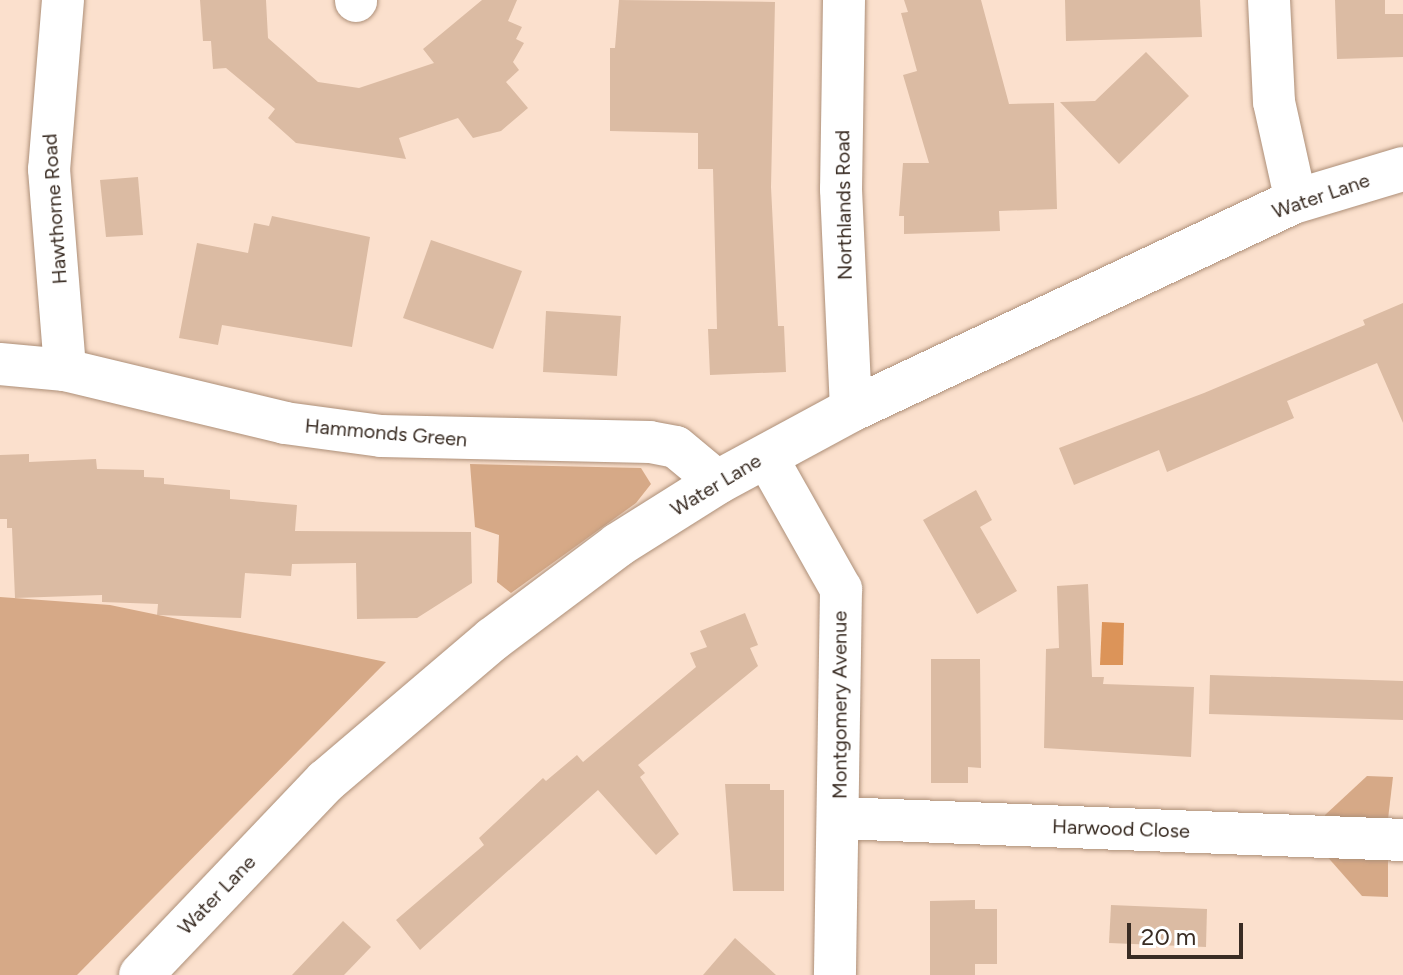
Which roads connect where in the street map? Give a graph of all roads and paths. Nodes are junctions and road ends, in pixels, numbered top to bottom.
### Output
1 (63, 0) edge
2 (844, 0) edge
3 (1269, 0) edge
4 (1403, 169) edge
5 (1296, 201) junction
6 (0, 364) edge
7 (65, 370) junction
8 (851, 410) junction
9 (766, 456) junction
10 (718, 482) junction
11 (839, 818) junction
12 (1403, 840) edge
13 (141, 975) edge
14 (835, 975) edge

1 - 7 street, Hawthorne Road
2 - 8 street, Northlands Road
3 - 5 street
4 - 5 street, Water Lane
5 - 8 street, Water Lane
6 - 7 street, Hammonds Green
7 - 10 street, Hammonds Green
8 - 9 street, Water Lane
9 - 10 street, Water Lane
9 - 11 street, Montgomery Avenue
10 - 13 street, Water Lane
11 - 12 street, Harwood Close
11 - 14 street, Montgomery Avenue

